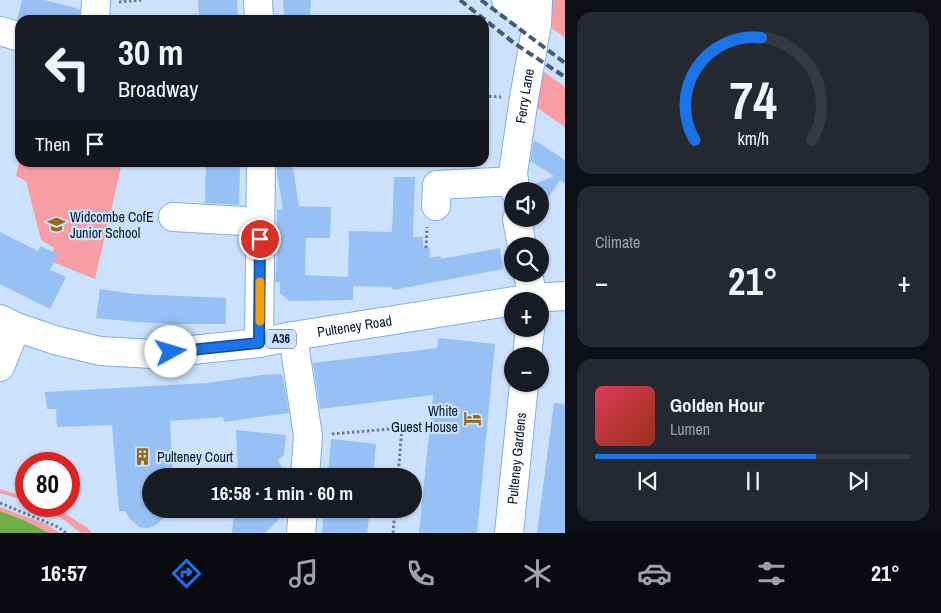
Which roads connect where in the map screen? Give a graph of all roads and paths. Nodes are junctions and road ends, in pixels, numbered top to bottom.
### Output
1 (96, 0) edge
2 (258, 0) edge
3 (506, 0) edge
4 (538, 12) edge
5 (95, 15) edge
6 (259, 15) edge
7 (0, 30) edge
8 (15, 35) edge
9 (261, 167) edge
10 (514, 182) edge
11 (504, 186) edge
12 (436, 206) dead end
13 (173, 216) dead end
14 (260, 222) junction
15 (532, 291) edge
16 (565, 296) edge
17 (8, 323) edge
18 (293, 336) junction
19 (259, 343) junction
20 (0, 366) edge
21 (523, 392) edge
22 (428, 422) dead end
23 (402, 428) junction
24 (308, 436) junction
25 (306, 468) edge
26 (399, 468) edge
27 (0, 503) edge
28 (302, 518) edge
29 (394, 518) edge
30 (66, 533) edge
31 (301, 533) edge
32 (393, 533) edge
33 (509, 533) edge

1 - 5 main road
2 - 6 main road
3 - 4 main road
4 - 10 main road, Ferry Lane
7 - 8 main road
9 - 14 main road
11 - 12 main road
13 - 14 main road
14 - 19 main road
15 - 16 main road, Pulteney Road / A36
15 - 18 main road, Pulteney Road / A36
17 - 19 main road, Pulteney Road / A36
17 - 20 main road
18 - 19 main road, Pulteney Road / A36
18 - 24 main road
21 - 33 main road, Pulteney Gardens
22 - 23 path
23 - 24 path
23 - 26 path
24 - 25 main road
27 - 30 path
28 - 31 main road
29 - 32 path

